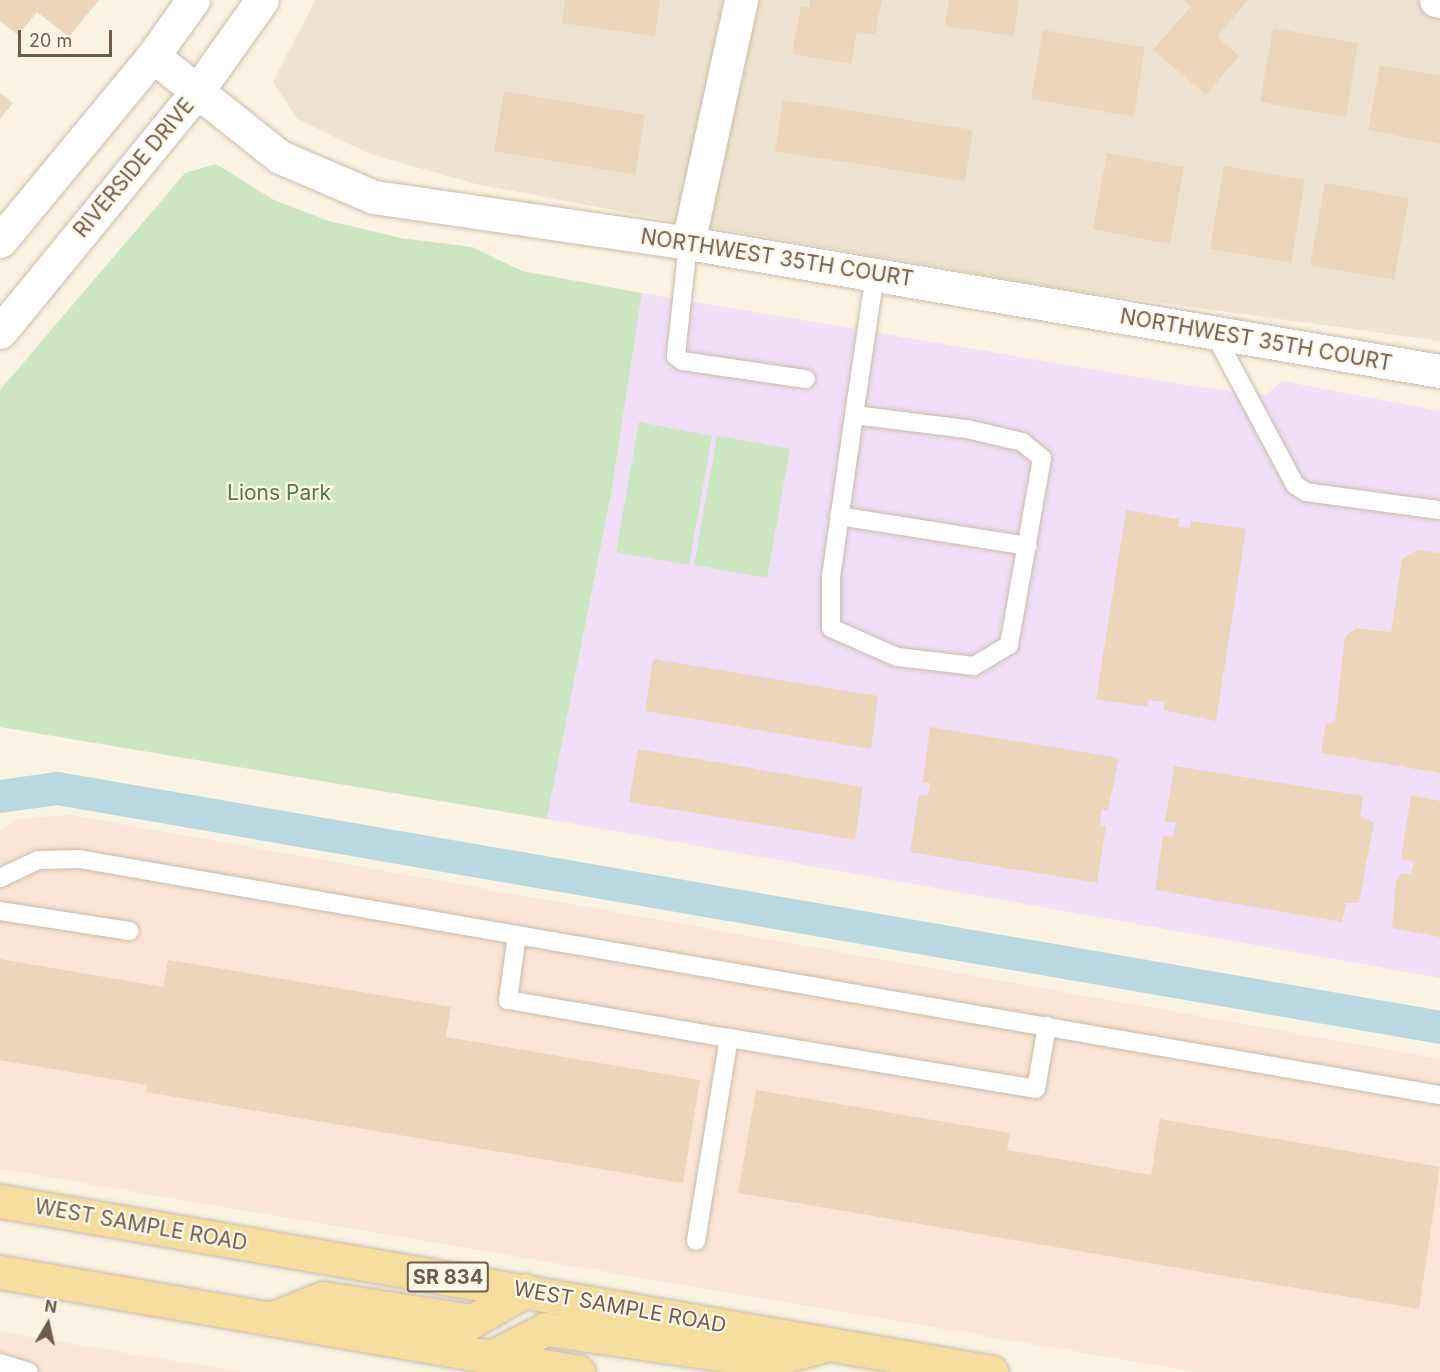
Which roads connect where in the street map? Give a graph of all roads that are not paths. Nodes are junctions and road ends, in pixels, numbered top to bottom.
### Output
1 (193, 0) edge
2 (262, 0) edge
3 (741, 0) edge
4 (153, 56) junction
5 (198, 90) junction
6 (0, 242) edge
7 (688, 243) junction
8 (875, 274) junction
9 (0, 332) edge
10 (1214, 333) junction
11 (1440, 371) edge
12 (806, 379) dead end
13 (854, 416) junction
14 (1440, 510) edge
15 (839, 516) junction
16 (1028, 546) junction
17 (0, 878) edge
18 (0, 911) edge
19 (129, 931) dead end
20 (517, 935) junction
21 (1047, 1026) junction
22 (729, 1038) junction
23 (1440, 1095) edge
24 (0, 1201) edge
25 (696, 1241) dead end
26 (0, 1272) edge
27 (526, 1290) junction
28 (270, 1319) junction
29 (829, 1344) junction
30 (0, 1363) edge
31 (489, 1365) edge
32 (531, 1368) edge
33 (29, 1372) edge
34 (578, 1372) edge
35 (991, 1372) edge

1 - 4 street
2 - 5 street, RIVERSIDE DRIVE
3 - 7 street
4 - 5 street, NORTHWEST 35TH COURT
4 - 6 street
5 - 7 street, NORTHWEST 35TH COURT
5 - 9 street, RIVERSIDE DRIVE
7 - 8 street, NORTHWEST 35TH COURT
7 - 12 lane
8 - 10 street, NORTHWEST 35TH COURT
8 - 13 lane
10 - 11 street, NORTHWEST 35TH COURT
10 - 14 lane
13 - 15 lane
13 - 16 lane
15 - 16 lane
15 - 16 lane
17 - 20 lane
18 - 19 lane
20 - 21 lane
20 - 22 lane
21 - 22 lane
21 - 23 lane
22 - 25 lane
24 - 27 main road, WEST SAMPLE ROAD / SR 834
26 - 28 main road
27 - 28 main road
27 - 29 main road, WEST SAMPLE ROAD / SR 834
28 - 31 main road
29 - 31 main road
29 - 35 main road, WEST SAMPLE ROAD / SR 834
30 - 33 lane
31 - 32 main road
32 - 34 main road

